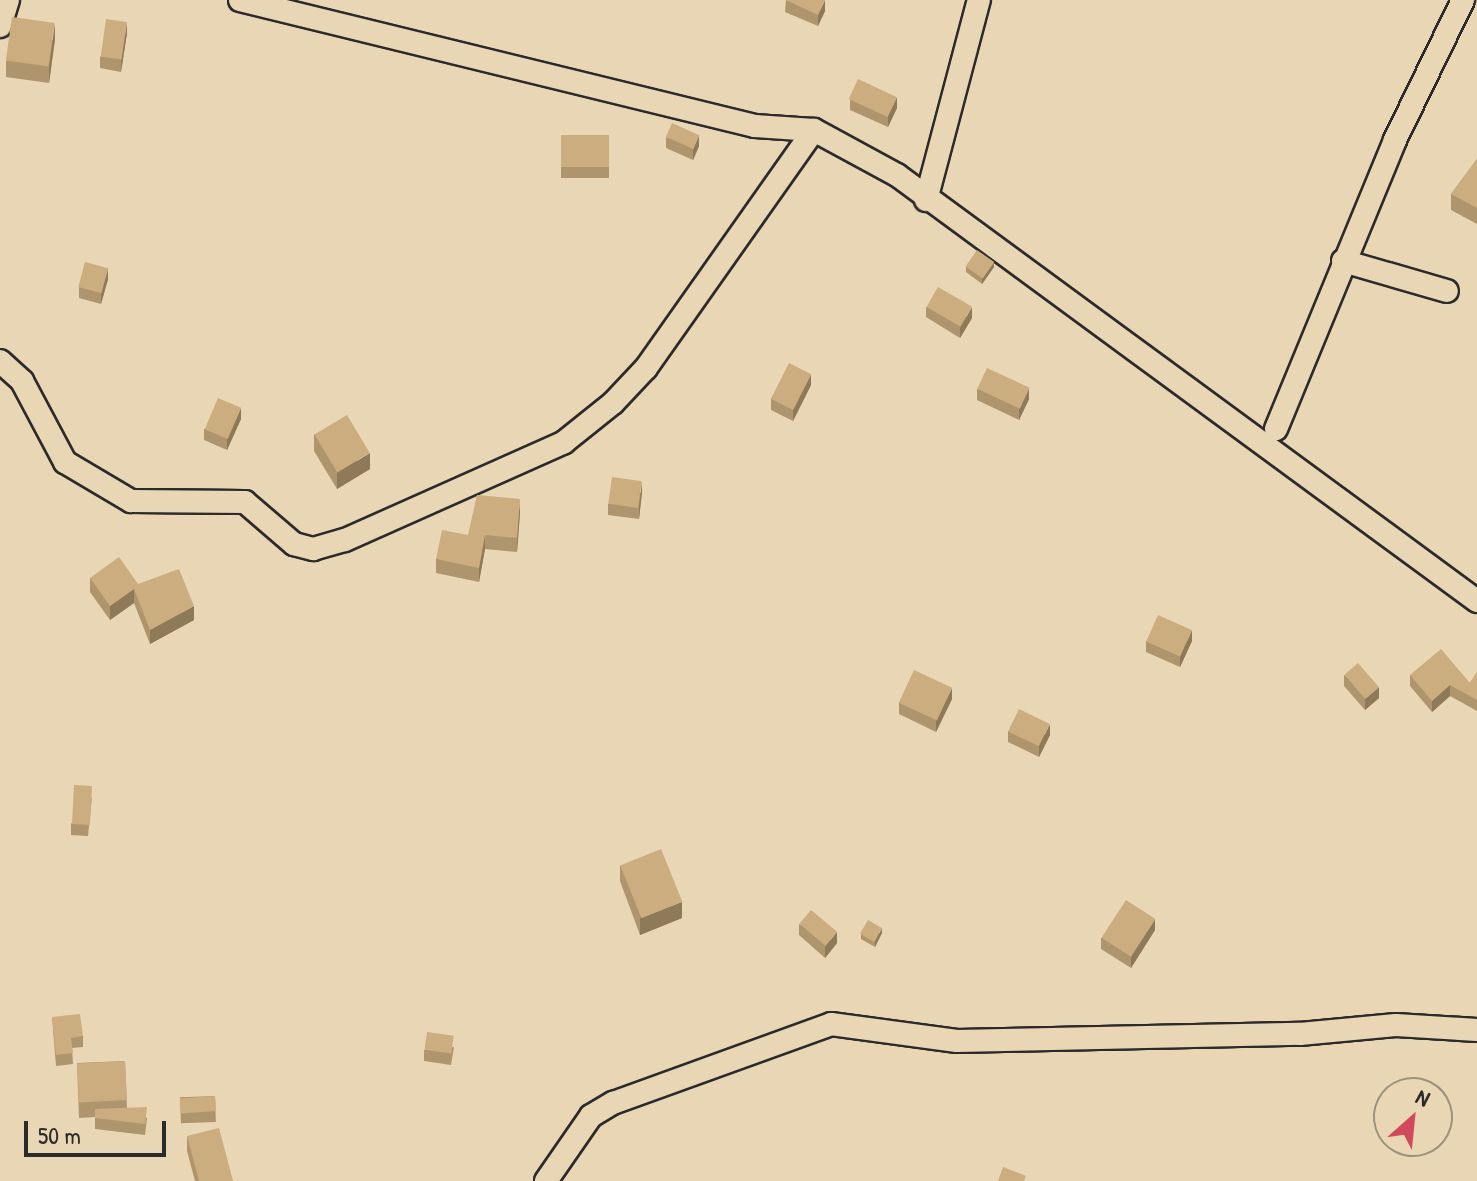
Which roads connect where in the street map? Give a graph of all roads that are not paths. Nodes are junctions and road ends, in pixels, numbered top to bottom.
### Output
1 (8, 0) edge
2 (240, 0) edge
3 (979, 0) edge
4 (1463, 0) edge
5 (0, 26) edge
6 (814, 130) junction
7 (926, 200) junction
8 (1343, 261) junction
9 (1447, 291) dead end
10 (0, 361) edge
11 (1239, 420) junction
12 (1276, 429) junction
13 (1295, 467) junction
14 (1477, 601) edge
15 (1477, 1030) edge
16 (546, 1181) edge

1 - 5 street
2 - 6 street
3 - 7 street
4 - 8 street
6 - 7 street
6 - 10 street
7 - 11 street
8 - 9 street
8 - 12 street
11 - 12 street
11 - 13 street
12 - 13 street
13 - 14 street
15 - 16 street

